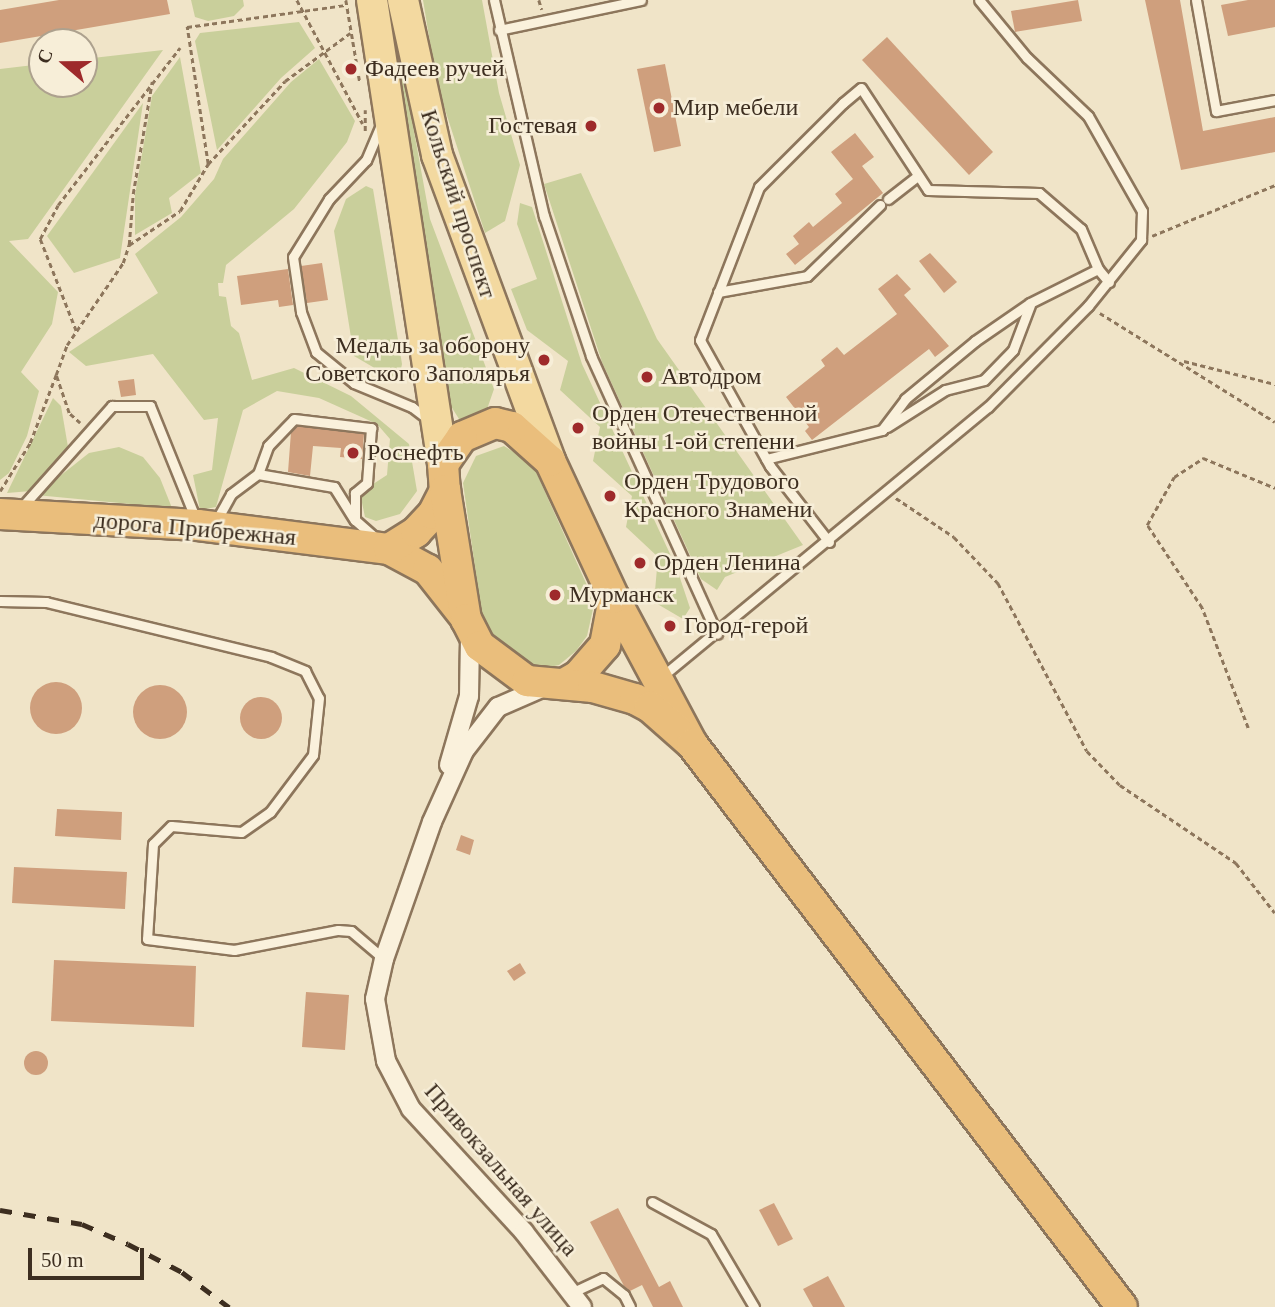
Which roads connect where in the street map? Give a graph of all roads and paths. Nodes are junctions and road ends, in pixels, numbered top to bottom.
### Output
1 (297, 0) edge
2 (346, 0) edge
3 (403, 0) edge
4 (494, 0) edge
5 (641, 0) edge
6 (979, 0) edge
7 (1196, 0) edge
8 (359, 3) edge
9 (302, 13) junction
10 (499, 30) junction
11 (350, 33) junction
12 (180, 48) dead end
13 (322, 50) junction
14 (152, 80) junction
15 (1275, 100) edge
16 (369, 109) junction
17 (369, 153) junction
18 (208, 164) junction
19 (917, 176) junction
20 (1275, 185) edge
21 (1141, 240) junction
22 (129, 245) junction
23 (1098, 269) junction
24 (1109, 282) junction
25 (718, 292) junction
26 (1030, 303) junction
27 (1088, 306) junction
28 (76, 331) junction
29 (1181, 360) junction
30 (57, 375) junction
31 (1275, 384) edge
32 (1275, 422) edge
33 (436, 426) junction
34 (882, 430) junction
35 (91, 434) junction
36 (766, 459) junction
37 (550, 461) junction
38 (258, 474) junction
39 (444, 477) junction
40 (1275, 488) edge
41 (887, 492) junction
42 (5, 506) edge
43 (355, 520) junction
44 (205, 526) junction
45 (829, 542) junction
46 (389, 549) junction
47 (614, 598) junction
48 (0, 601) edge
49 (468, 625) junction
50 (718, 634) junction
51 (659, 679) junction
52 (557, 684) junction
53 (1248, 727) dead end
54 (692, 744) junction
55 (434, 819) junction
56 (1275, 914) edge
57 (384, 959) junction
58 (652, 1202) dead end
59 (578, 1299) edge
60 (630, 1307) edge
61 (754, 1307) edge
62 (1122, 1307) edge

1 - 9 path
2 - 8 path
3 - 37 main road, Кольский проспект
4 - 10 lane
5 - 10 lane
6 - 21 lane
7 - 15 lane
8 - 9 path
8 - 11 path
8 - 16 main road, Кольский проспект
9 - 13 path
9 - 18 path
10 - 50 lane
11 - 13 path
11 - 16 path
12 - 14 path
13 - 16 path
13 - 18 path
14 - 22 path
14 - 28 path
16 - 17 path
16 - 17 lane
16 - 33 main road, Кольский проспект
17 - 33 lane
18 - 22 path
19 - 23 lane
19 - 25 lane
19 - 25 lane
20 - 21 path
21 - 24 lane
22 - 28 path
23 - 24 lane
23 - 26 lane
24 - 27 lane
25 - 36 lane
26 - 34 lane
26 - 34 lane
27 - 29 path
27 - 41 lane
28 - 30 path
29 - 31 path
29 - 32 path
30 - 35 path
30 - 42 path
33 - 39 main road, Кольский проспект
34 - 36 lane
35 - 42 lane
35 - 44 lane
36 - 45 lane
37 - 39 highway
37 - 47 highway, Кольский проспект
38 - 43 lane
38 - 43 lane
38 - 44 lane
39 - 46 highway
39 - 49 highway, Кольский проспект
40 - 53 path
41 - 45 lane
41 - 56 path
42 - 44 highway, дорога Прибрежная
43 - 46 lane
44 - 46 highway, дорога Прибрежная
45 - 50 lane
46 - 49 highway
47 - 51 highway, Кольский проспект
47 - 52 highway
48 - 57 lane
49 - 52 highway
49 - 55 street
50 - 51 lane
51 - 54 highway, Кольский проспект
52 - 54 highway
52 - 55 street
54 - 62 highway
55 - 57 street, Привокзальная улица
57 - 59 street, Привокзальная улица
58 - 61 lane
59 - 60 lane

